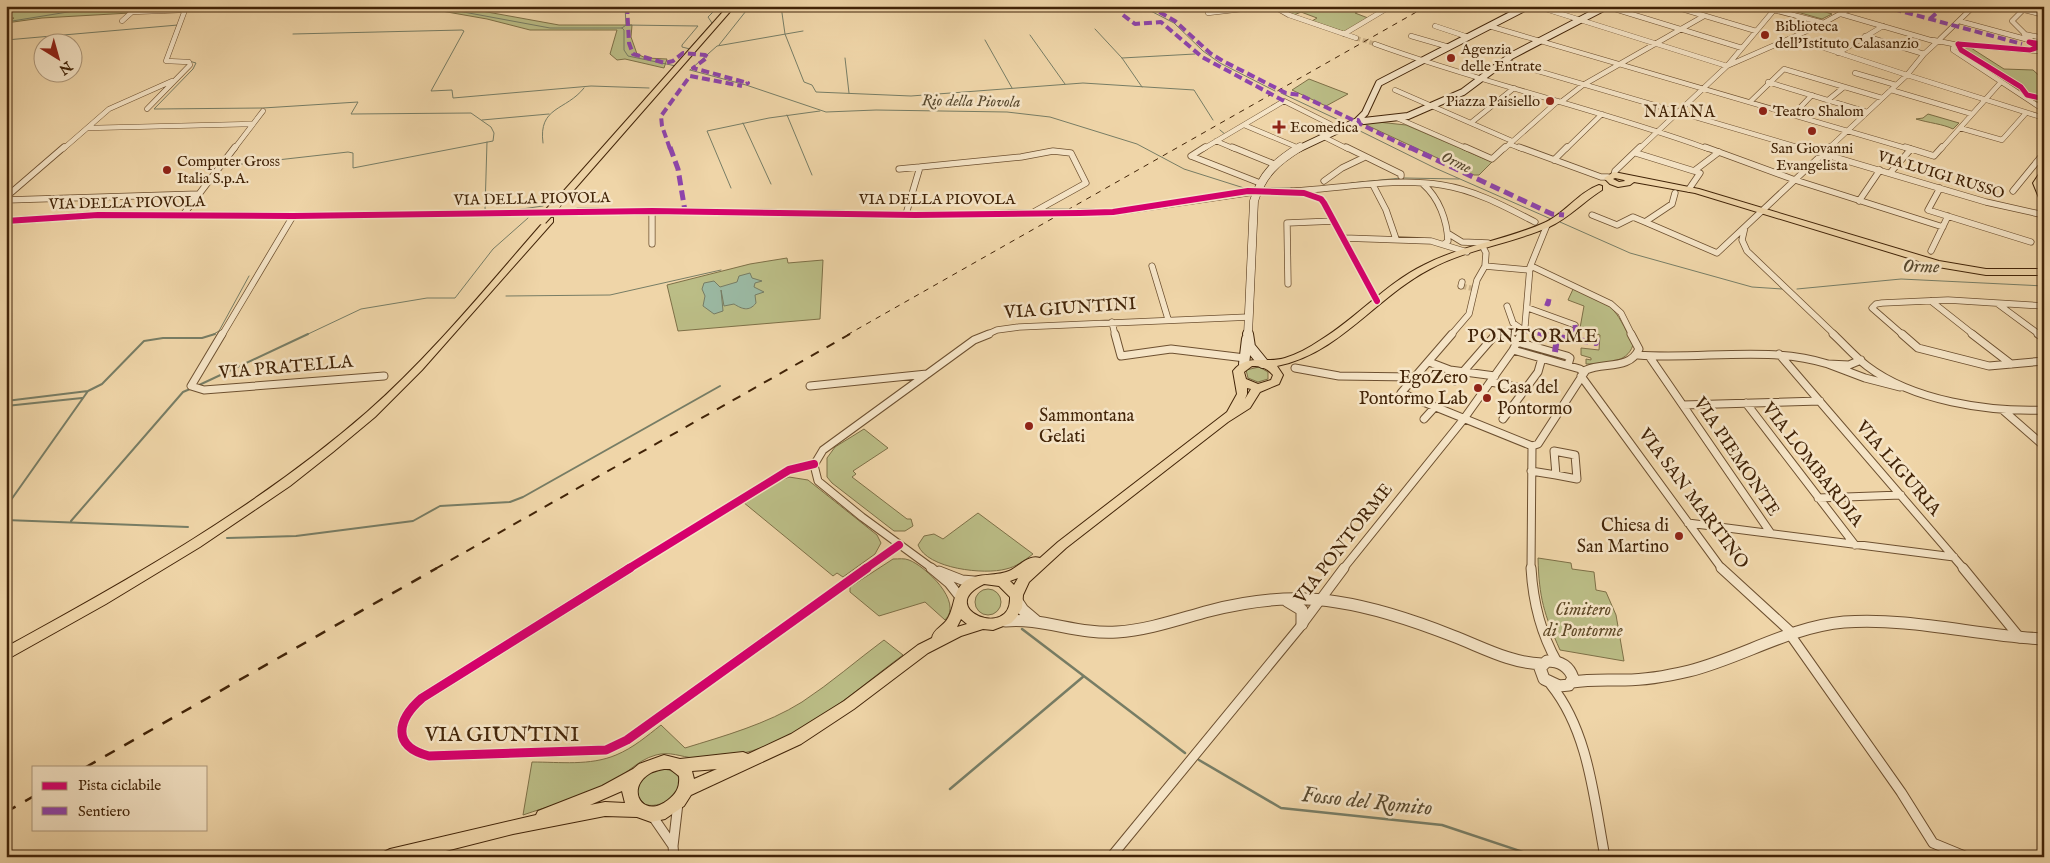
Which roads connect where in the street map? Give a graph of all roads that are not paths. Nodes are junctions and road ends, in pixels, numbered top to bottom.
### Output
1 (732, 6) edge
2 (738, 6) edge
3 (1268, 6) edge
4 (1273, 6) edge
5 (1391, 6) edge
6 (1528, 6) edge
7 (1536, 6) edge
8 (1606, 6) edge
9 (1672, 6) edge
10 (1757, 6) edge
11 (1789, 6) edge
12 (1840, 6) edge
13 (1974, 6) edge
14 (2008, 6) edge
15 (1774, 10) junction
16 (2023, 10) junction
17 (1783, 12) junction
18 (1208, 14) dead end
19 (1841, 14) junction
20 (2044, 15) edge
21 (1704, 16) junction
22 (1580, 20) junction
23 (122, 21) dead end
24 (1960, 21) junction
25 (1824, 23) junction
26 (1435, 26) dead end
27 (1489, 26) junction
28 (1883, 26) junction
29 (1679, 29) junction
30 (1756, 31) junction
31 (1344, 34) junction
32 (2023, 34) junction
33 (1411, 36) dead end
34 (1865, 36) junction
35 (1468, 37) junction
36 (1356, 38) tunnel mouth
37 (1794, 38) junction
38 (2044, 39) edge
39 (2029, 40) junction
40 (1541, 41) junction
41 (1938, 43) junction
42 (1375, 44) tunnel mouth
43 (1654, 44) junction
44 (1449, 47) junction
45 (1960, 47) junction
46 (1742, 48) junction
47 (2041, 51) edge
48 (1838, 53) junction
49 (1924, 54) junction
50 (1422, 61) junction
51 (1504, 61) junction
52 (1619, 64) junction
53 (1728, 66) junction
54 (1855, 73) dead end
55 (1907, 75) junction
56 (177, 78) junction
57 (1481, 78) junction
58 (1768, 82) junction
59 (2001, 82) junction
60 (1583, 85) junction
61 (1896, 85) junction
62 (1844, 87) junction
63 (1514, 88) junction
64 (1704, 89) junction
65 (1395, 90) dead end
66 (1891, 90) junction
67 (1812, 95) junction
68 (1882, 98) junction
69 (1828, 100) junction
70 (1562, 101) junction
71 (1984, 101) junction
72 (1750, 102) junction
73 (1370, 105) junction
74 (1433, 105) junction
75 (147, 109) dead end
76 (2044, 110) edge
77 (263, 111) dead end
78 (1679, 112) junction
79 (1868, 112) junction
80 (2026, 113) junction
81 (1602, 114) junction
82 (1972, 114) junction
83 (1793, 115) junction
84 (1397, 118) junction
85 (2044, 118) edge
86 (1355, 122) junction
87 (1472, 122) junction
88 (252, 124) junction
89 (1244, 125) junction
90 (1960, 127) junction
91 (89, 128) junction
92 (1659, 131) junction
93 (1847, 131) junction
94 (1325, 136) junction
95 (1216, 141) junction
96 (1510, 142) junction
97 (1299, 148) junction
98 (1911, 149) junction
99 (1719, 152) junction
100 (1636, 153) junction
101 (2044, 153) edge
102 (1823, 154) junction
103 (1365, 157) junction
104 (1554, 160) junction
105 (1274, 164) junction
106 (920, 166) junction
107 (900, 170) dead end
108 (1880, 170) junction
109 (1697, 172) junction
110 (1890, 173) junction
111 (2044, 173) edge
112 (1401, 176) dead end
113 (1611, 178) junction
114 (1795, 180) junction
115 (1324, 181) dead end
116 (1628, 181) junction
117 (1260, 182) junction
118 (1423, 184) junction
119 (1619, 184) junction
120 (1373, 185) junction
121 (1599, 188) junction
122 (1940, 188) junction
123 (1688, 189) junction
124 (2013, 190) dead end
125 (1292, 191) junction
126 (1326, 191) junction
127 (1257, 192) junction
128 (1675, 193) dead end
129 (199, 194) junction
130 (6, 199) edge
131 (1321, 200) junction
132 (2044, 200) edge
133 (1859, 201) junction
134 (560, 205) junction
135 (1928, 210) junction
136 (652, 212) junction
137 (1761, 212) junction
138 (1051, 213) tunnel mouth
139 (1080, 213) tunnel mouth
140 (906, 214) junction
141 (1032, 214) junction
142 (183, 215) junction
143 (1592, 215) dead end
144 (293, 216) junction
145 (1948, 216) junction
146 (2042, 217) edge
147 (8, 219) edge
148 (1334, 221) junction
149 (1924, 221) junction
150 (1535, 222) dead end
151 (1645, 222) junction
152 (1547, 225) junction
153 (1746, 227) junction
154 (1943, 227) junction
155 (1449, 234) junction
156 (1344, 238) junction
157 (1396, 239) junction
158 (2031, 242) dead end
159 (652, 244) dead end
160 (1444, 244) junction
161 (1487, 245) junction
162 (1468, 251) junction
163 (1931, 251) dead end
164 (1454, 256) junction
165 (1152, 266) dead end
166 (1485, 266) junction
167 (1530, 268) junction
168 (2044, 272) edge
169 (1288, 284) dead end
170 (1377, 301) junction
171 (1931, 301) junction
172 (1997, 303) junction
173 (1507, 306) dead end
174 (2044, 306) edge
175 (1528, 308) junction
176 (1249, 316) junction
177 (1168, 320) junction
178 (1112, 322) junction
179 (1575, 325) dead end
180 (1523, 330) junction
181 (1248, 335) junction
182 (2044, 338) edge
183 (1324, 342) junction
184 (1517, 342) junction
185 (1513, 350) junction
186 (1638, 354) junction
187 (1779, 354) junction
188 (1649, 356) junction
189 (1542, 358) junction
190 (1861, 360) junction
191 (1244, 361) junction
192 (2044, 361) edge
193 (1429, 362) junction
194 (1265, 364) junction
195 (1568, 364) junction
196 (1828, 364) junction
197 (2008, 365) junction
198 (1867, 366) junction
199 (1294, 368) junction
200 (1848, 371) junction
201 (1584, 372) junction
202 (1462, 373) junction
203 (927, 374) junction
204 (384, 376) dead end
205 (1413, 377) junction
206 (1240, 378) junction
207 (1277, 379) junction
208 (1493, 379) junction
209 (1455, 381) dead end
210 (810, 386) dead end
211 (1261, 387) junction
212 (1526, 388) junction
213 (1932, 396) junction
214 (1820, 402) junction
215 (1746, 404) junction
216 (1683, 405) junction
217 (1434, 408) junction
218 (2044, 410) edge
219 (2004, 411) junction
220 (1224, 419) junction
221 (1424, 419) dead end
222 (1503, 419) dead end
223 (1463, 420) junction
224 (1532, 446) junction
225 (2044, 446) edge
226 (814, 464) junction
227 (1531, 471) junction
228 (1556, 476) junction
229 (1901, 495) junction
230 (1818, 498) junction
231 (1688, 523) junction
232 (1770, 532) junction
233 (1062, 544) junction
234 (899, 545) junction
235 (1855, 545) junction
236 (1954, 557) junction
237 (934, 569) junction
238 (996, 580) junction
239 (976, 581) junction
240 (1017, 598) junction
241 (960, 600) junction
242 (1282, 600) junction
243 (1320, 600) junction
244 (1002, 621) junction
245 (1036, 621) junction
246 (983, 624) junction
247 (1302, 624) junction
248 (1790, 633) junction
249 (2020, 638) junction
250 (2044, 639) edge
251 (923, 650) junction
252 (9, 651) edge
253 (1514, 659) junction
254 (1549, 660) junction
255 (1570, 670) junction
256 (1600, 679) junction
257 (1546, 680) junction
258 (1570, 683) junction
259 (1567, 704) junction
260 (754, 757) junction
261 (680, 766) junction
262 (637, 774) junction
263 (682, 797) junction
264 (643, 812) junction
265 (513, 827) junction
266 (673, 846) junction
267 (390, 857) edge
268 (674, 857) edge
269 (1112, 857) edge
270 (1604, 857) edge
271 (1966, 857) edge

1 - 134 main road
2 - 134 main road
3 - 18 street
4 - 31 street
5 - 31 street
6 - 27 main road
7 - 22 street
8 - 22 main road
8 - 29 street
9 - 21 street
10 - 15 street
11 - 15 street
11 - 17 street
12 - 19 street
13 - 24 street
14 - 16 street
15 - 17 street
15 - 30 street
16 - 20 street
16 - 32 street
17 - 25 street
19 - 25 street
19 - 28 street
21 - 29 street
21 - 30 street
22 - 40 main road
22 - 43 street
23 - 56 street
24 - 39 street
24 - 41 street
25 - 37 street
26 - 35 street
27 - 35 main road
27 - 40 street
28 - 34 street
28 - 41 street
29 - 43 street
29 - 46 street
30 - 46 street
31 - 36 street
32 - 38 street
32 - 39 street
33 - 44 street
34 - 48 street
34 - 49 street
35 - 44 main road
37 - 48 street
37 - 53 street
38 - 47 street
39 - 47 street
40 - 51 main road
40 - 52 street
41 - 45 street
41 - 47 street
41 - 49 street
42 - 50 street
43 - 52 street
43 - 53 street
44 - 50 main road
45 - 47 street
45 - 59 street
46 - 53 street
48 - 55 street
49 - 55 street
50 - 57 street
50 - 73 main road
51 - 57 main road
51 - 60 street, VIA LUIGI RUSSO
52 - 60 street
52 - 64 street
53 - 64 street
54 - 61 street
55 - 61 street
55 - 71 street
56 - 75 street
56 - 91 street
57 - 63 street
57 - 74 main road
58 - 62 street
58 - 67 street
58 - 72 street
59 - 71 street
59 - 76 street
60 - 70 street
60 - 78 street, VIA LUIGI RUSSO
61 - 66 street
62 - 68 street
62 - 69 street
63 - 70 street
63 - 87 street
64 - 72 street
64 - 78 street
65 - 74 street
66 - 68 street
66 - 82 street
67 - 69 street
67 - 83 street
68 - 79 street
69 - 79 street
70 - 81 street
70 - 96 street
71 - 80 street
71 - 82 street
72 - 83 street
73 - 84 main road
73 - 86 main road
74 - 84 main road
74 - 87 street
77 - 88 street
78 - 92 street
78 - 102 street, VIA LUIGI RUSSO
79 - 93 street
80 - 85 street
80 - 90 street
81 - 92 street
81 - 104 street
82 - 90 street
83 - 93 street
84 - 86 main road
84 - 96 street
86 - 94 main road
87 - 96 street
88 - 91 street
88 - 129 street
89 - 94 street
89 - 95 street
89 - 97 street
90 - 98 street
91 - 130 street
92 - 99 street
92 - 100 street
93 - 98 street
93 - 102 street
94 - 97 main road
94 - 103 street
95 - 105 street
95 - 117 street
96 - 104 street
97 - 105 main road
98 - 110 street
99 - 109 street
99 - 114 street
100 - 109 street
100 - 113 street
101 - 124 street
102 - 108 street, VIA LUIGI RUSSO
102 - 114 street
103 - 112 street
103 - 115 street
104 - 113 street
105 - 117 main road
106 - 107 street
106 - 140 street
106 - 141 street
108 - 110 street, VIA LUIGI RUSSO
108 - 133 street
109 - 123 street
110 - 122 street, VIA LUIGI RUSSO
111 - 132 main road
113 - 116 main road
113 - 119 main road
113 - 121 main road
114 - 133 street
114 - 137 street
116 - 119 main road
116 - 123 main road
117 - 127 main road
118 - 120 street
118 - 150 street
118 - 155 street
119 - 121 main road
120 - 126 street
120 - 157 street
121 - 152 main road
122 - 135 street
122 - 146 street, VIA LUIGI RUSSO
123 - 137 main road
125 - 126 street
125 - 127 street
125 - 131 street
126 - 131 street
127 - 139 street
127 - 176 main road
128 - 151 street
129 - 130 street
129 - 142 street
131 - 148 street
133 - 149 street
134 - 252 main road, bridge
135 - 145 street
135 - 149 street
136 - 140 street, VIA DELLA PIOVOLA
136 - 144 street, VIA DELLA PIOVOLA
136 - 159 street
137 - 153 street
137 - 168 main road
138 - 141 street, VIA DELLA PIOVOLA
140 - 141 street, VIA DELLA PIOVOLA
142 - 144 street, VIA DELLA PIOVOLA
142 - 147 street, VIA DELLA PIOVOLA
143 - 151 street
144 - 204 street, VIA PRATELLA
145 - 154 street
145 - 158 street
148 - 156 street
148 - 169 street
149 - 154 street
151 - 153 street
152 - 161 main road
152 - 167 street, VIA PONTORME
153 - 190 street
154 - 163 street
155 - 160 street
155 - 161 street
155 - 162 street
156 - 157 street
156 - 170 street
157 - 160 street
160 - 162 street
160 - 164 street
161 - 162 main road
161 - 166 street
162 - 164 main road
164 - 170 main road
165 - 177 street, VIA GIUNTINI
166 - 167 street
166 - 193 street
167 - 175 street, VIA PONTORME
167 - 186 street
170 - 183 main road
171 - 172 street
171 - 197 street
171 - 197 street
172 - 174 street
172 - 182 street
173 - 180 street
175 - 179 street
175 - 180 street, VIA PONTORME
176 - 177 street, VIA GIUNTINI
176 - 181 main road
177 - 178 street, VIA GIUNTINI
178 - 191 street
178 - 203 street, VIA GIUNTINI
180 - 184 street, VIA PONTORME
181 - 191 main road
181 - 194 main road
183 - 194 main road
183 - 199 main road
184 - 185 street, VIA PONTORME
184 - 195 street
184 - 202 street
185 - 189 street
185 - 208 street, VIA PONTORME
186 - 188 street
186 - 201 street
187 - 188 street
187 - 196 street
187 - 214 street, VIA LIGURIA
188 - 216 street, VIA PIEMONTE
189 - 195 street
189 - 212 street
190 - 196 street
190 - 198 street
191 - 194 main road
191 - 206 main road
192 - 197 street
193 - 202 street
193 - 205 street
194 - 207 main road
195 - 201 street
196 - 200 street
198 - 200 street
198 - 213 street
199 - 205 street
199 - 207 main road
200 - 213 street
201 - 224 street
201 - 231 street, VIA SAN MARTINO
202 - 208 street
202 - 209 street
203 - 210 street
203 - 226 street, VIA GIUNTINI
205 - 217 street
206 - 211 main road
206 - 220 main road
207 - 211 main road
208 - 212 street
208 - 223 street, VIA PONTORME
211 - 220 main road
212 - 222 street
213 - 219 street
214 - 215 street
214 - 229 street, VIA LIGURIA
215 - 216 street
215 - 230 street, VIA LOMBARDIA
216 - 232 street, VIA PIEMONTE
217 - 221 street
217 - 223 street
218 - 219 street
219 - 225 street
220 - 233 main road
223 - 224 street
223 - 243 street, VIA PONTORME
224 - 227 street
226 - 234 street
226 - 234 street, VIA GIUNTINI
227 - 228 street
227 - 254 street
228 - 228 street
229 - 230 street
229 - 236 street, VIA LIGURIA
230 - 235 street, VIA LOMBARDIA
231 - 232 street, VIA PIEMONTE
231 - 248 street, VIA SAN MARTINO
232 - 235 street
233 - 238 main road
233 - 240 main road
234 - 237 street
235 - 236 street
236 - 249 street, VIA LIGURIA
237 - 239 street
237 - 241 street
238 - 239 main road
238 - 240 main road
239 - 241 main road
240 - 244 main road
240 - 245 street
241 - 246 main road
241 - 251 main road
242 - 243 street
242 - 245 street
242 - 247 street
243 - 247 street, VIA PONTORME
243 - 253 street
244 - 245 street
244 - 246 main road
246 - 251 main road
247 - 269 street, VIA PONTORME
248 - 249 street
248 - 256 street
248 - 271 street, VIA SAN MARTINO
249 - 250 street
251 - 260 main road
253 - 254 street
253 - 257 street
254 - 255 street
254 - 257 street
255 - 256 street
255 - 258 street
256 - 258 street
257 - 258 street
257 - 259 street
258 - 259 street
259 - 270 street
260 - 261 main road
260 - 263 main road
261 - 262 main road
261 - 263 main road
262 - 264 main road
262 - 265 main road
263 - 264 main road
263 - 266 street
264 - 265 main road
264 - 266 street
265 - 267 main road
266 - 268 street

